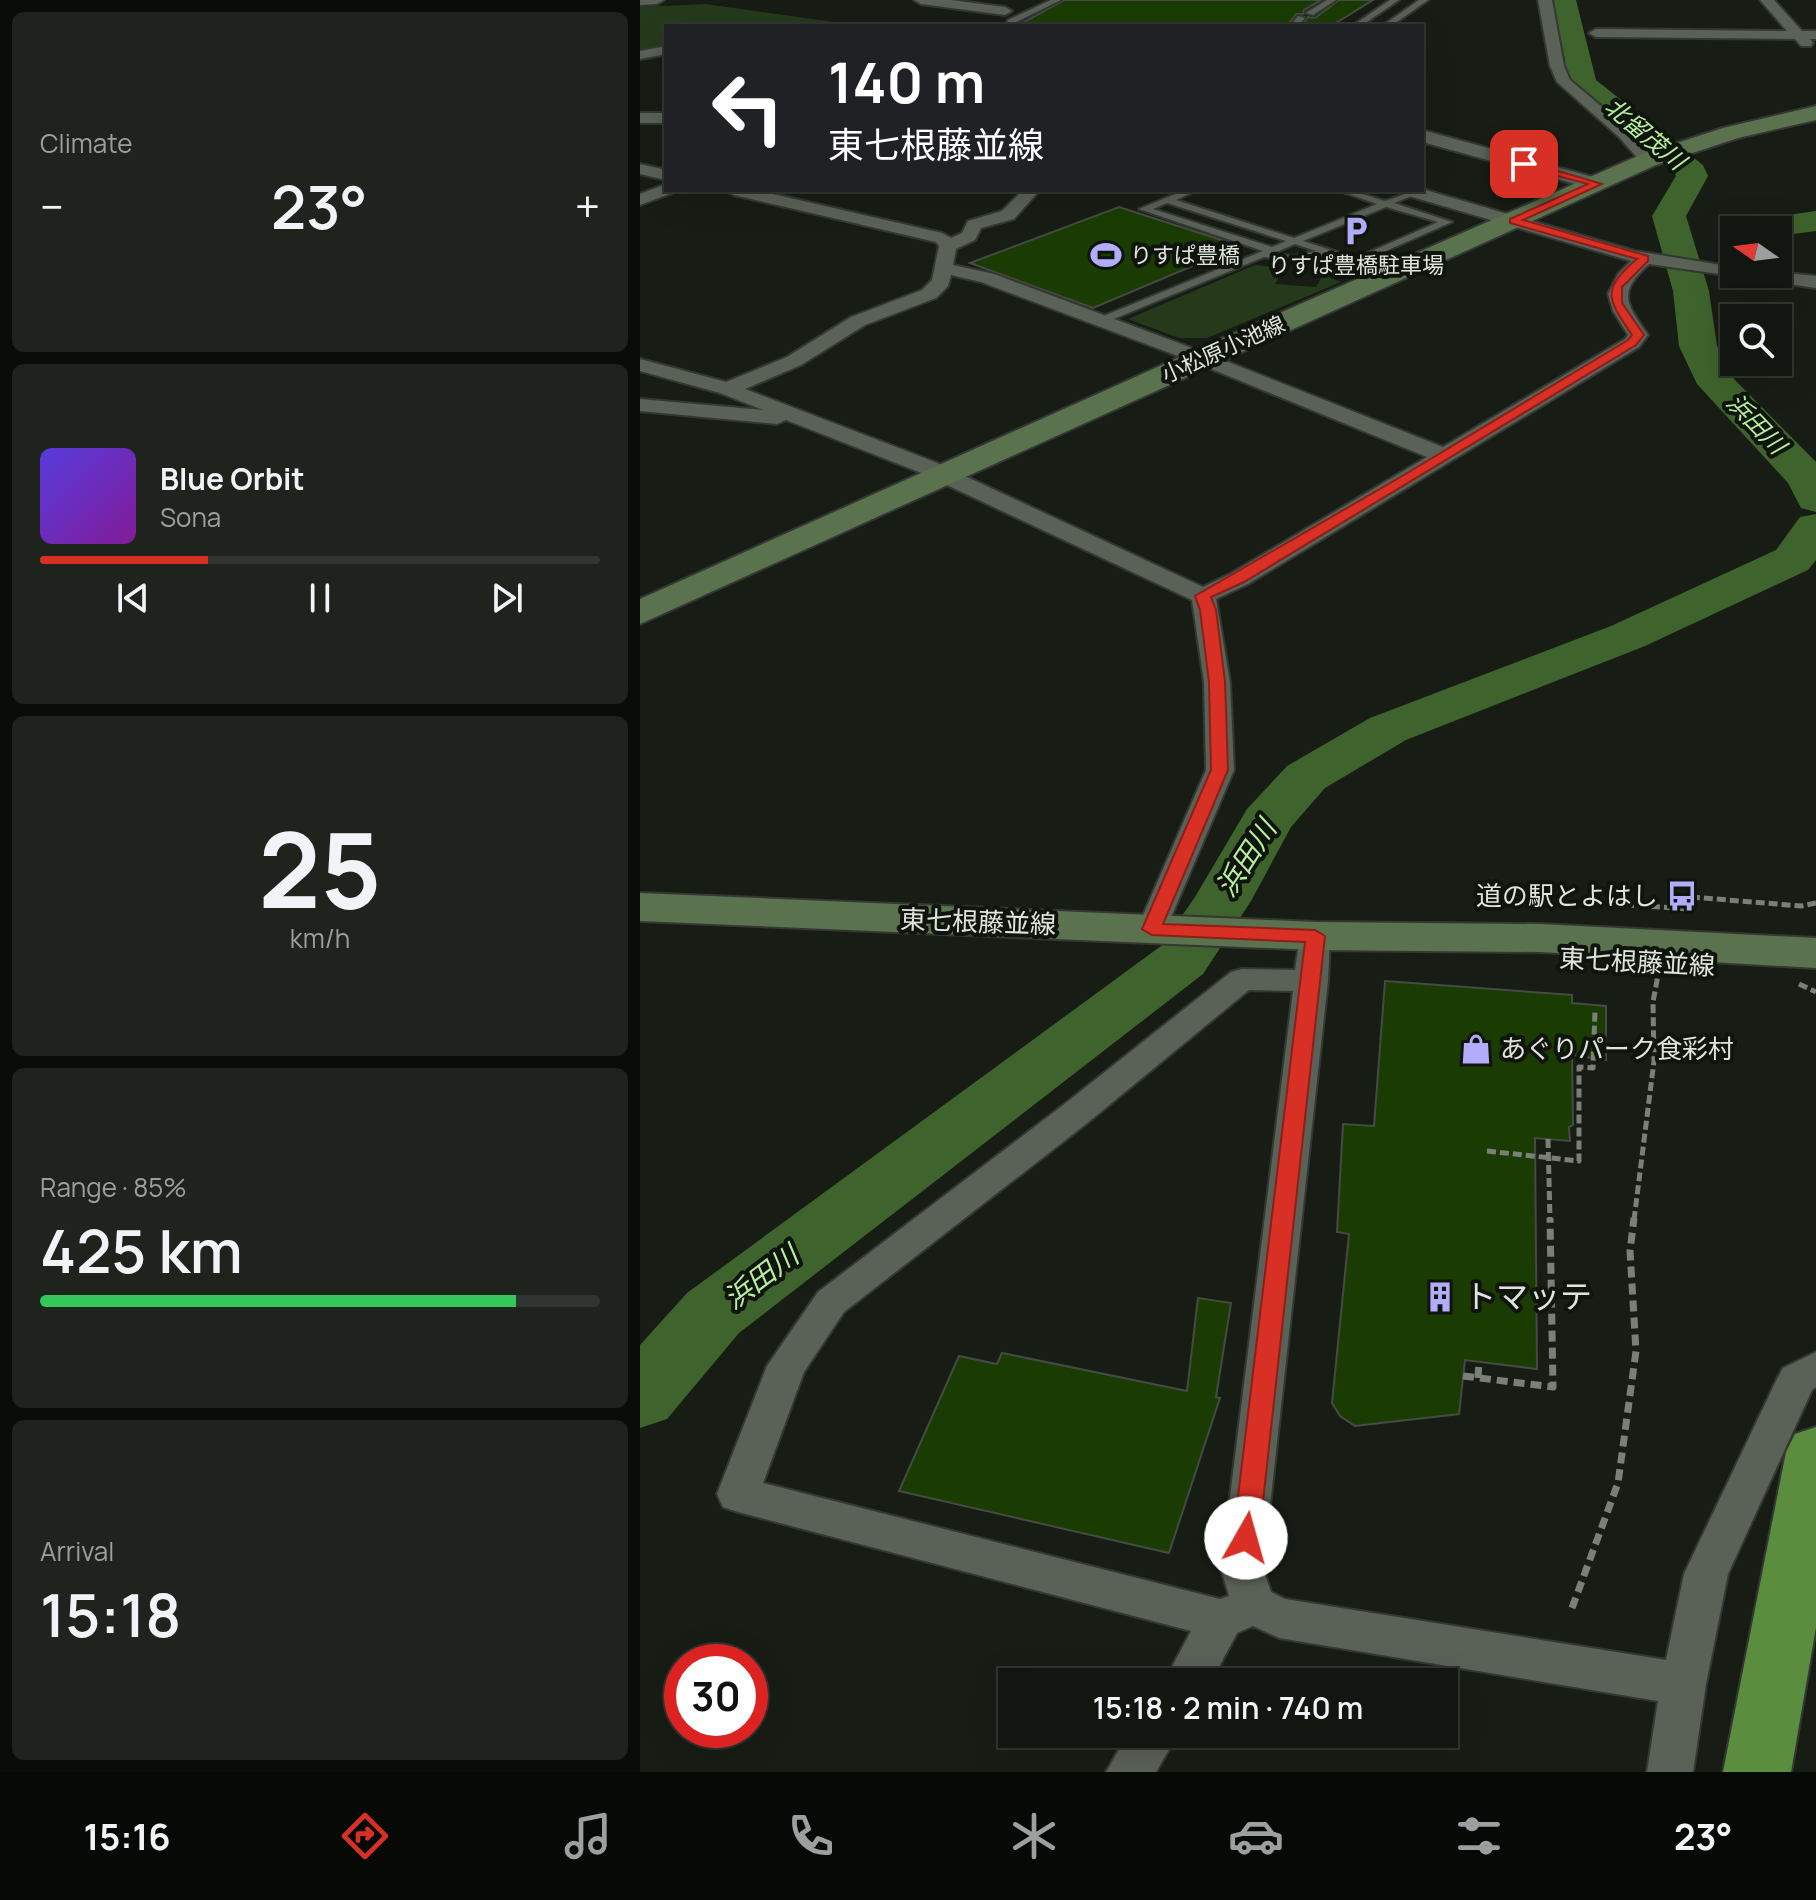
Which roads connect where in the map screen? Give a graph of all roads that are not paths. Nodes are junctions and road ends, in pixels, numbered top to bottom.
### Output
1 (657, 0) edge
2 (921, 0) edge
3 (1029, 0) edge
4 (1332, 0) edge
5 (1395, 0) edge
6 (1411, 0) edge
7 (1424, 0) edge
8 (1545, 0) edge
9 (1767, 0) edge
10 (640, 1) edge
11 (1051, 4) edge
12 (1005, 11) junction
13 (1310, 13) dead end
14 (1301, 18) dead end
15 (982, 24) edge
16 (1010, 24) edge
17 (1296, 24) edge
18 (1359, 24) edge
19 (1379, 24) edge
20 (1389, 24) edge
21 (1596, 33) dead end
22 (1816, 35) edge
23 (1800, 36) junction
24 (664, 50) edge
25 (640, 55) edge
26 (1816, 55) edge
27 (1816, 113) edge
28 (640, 118) edge
29 (664, 118) edge
30 (1424, 137) edge
31 (1662, 155) junction
32 (640, 169) edge
33 (664, 175) edge
34 (1597, 184) junction
35 (664, 190) edge
36 (743, 192) edge
37 (1030, 192) edge
38 (1188, 192) edge
39 (1348, 192) edge
40 (1409, 192) edge
41 (1414, 192) edge
42 (640, 200) edge
43 (1167, 200) junction
44 (1386, 203) junction
45 (1514, 221) junction
46 (1293, 241) junction
47 (948, 246) junction
48 (1325, 251) junction
49 (1267, 252) junction
50 (1650, 260) junction
51 (943, 268) junction
52 (1720, 270) edge
53 (1792, 279) edge
54 (1816, 282) edge
55 (1100, 321) junction
56 (1201, 358) junction
57 (640, 365) edge
58 (727, 389) junction
59 (640, 405) edge
60 (802, 418) junction
61 (1445, 456) junction
62 (944, 476) junction
63 (1203, 596) junction
64 (640, 613) edge
65 (640, 907) edge
66 (1152, 929) junction
67 (1315, 936) junction
68 (1816, 953) edge
69 (1816, 972) edge
70 (1312, 981) junction
71 (1816, 1368) edge
72 (1816, 1452) edge
73 (1238, 1612) junction
74 (1197, 1668) edge
75 (1683, 1684) junction
76 (1145, 1748) edge
77 (1129, 1772) edge
78 (1670, 1772) edge
79 (1757, 1772) edge

1 - 10 street
2 - 12 street
3 - 12 street
4 - 13 lane
5 - 18 lane
6 - 19 lane
7 - 20 lane
8 - 31 street
9 - 23 street
11 - 16 lane
12 - 15 street
14 - 17 lane
21 - 23 street
22 - 23 street
23 - 26 street
24 - 25 street
27 - 31 main road, 小松原小池線
28 - 29 street
30 - 34 street
31 - 34 main road, 小松原小池線
32 - 33 street
34 - 45 main road, 小松原小池線
35 - 42 street
36 - 47 street
37 - 47 street
38 - 43 lane
39 - 44 lane
40 - 44 lane
41 - 45 street
43 - 46 lane
43 - 49 lane
44 - 46 lane
44 - 48 lane
45 - 50 street
45 - 56 main road, 小松原小池線
46 - 48 lane
46 - 49 lane
47 - 51 street
48 - 49 lane
49 - 55 lane
50 - 52 street
50 - 61 street
51 - 55 street
51 - 58 street
53 - 54 street
55 - 56 street
56 - 61 street
56 - 62 main road, 小松原小池線
57 - 58 street
58 - 60 street
59 - 60 street
60 - 62 street
61 - 63 street
62 - 63 street
62 - 64 main road, 小松原小池線
63 - 66 street
65 - 66 main road, 東七根藤並線
66 - 67 main road, 東七根藤並線
67 - 68 main road, 東七根藤並線
67 - 69 main road, 東七根藤並線
67 - 70 street
70 - 73 street
70 - 73 street
71 - 75 street
72 - 79 highway
73 - 74 street
73 - 75 street
75 - 78 street
76 - 77 street

